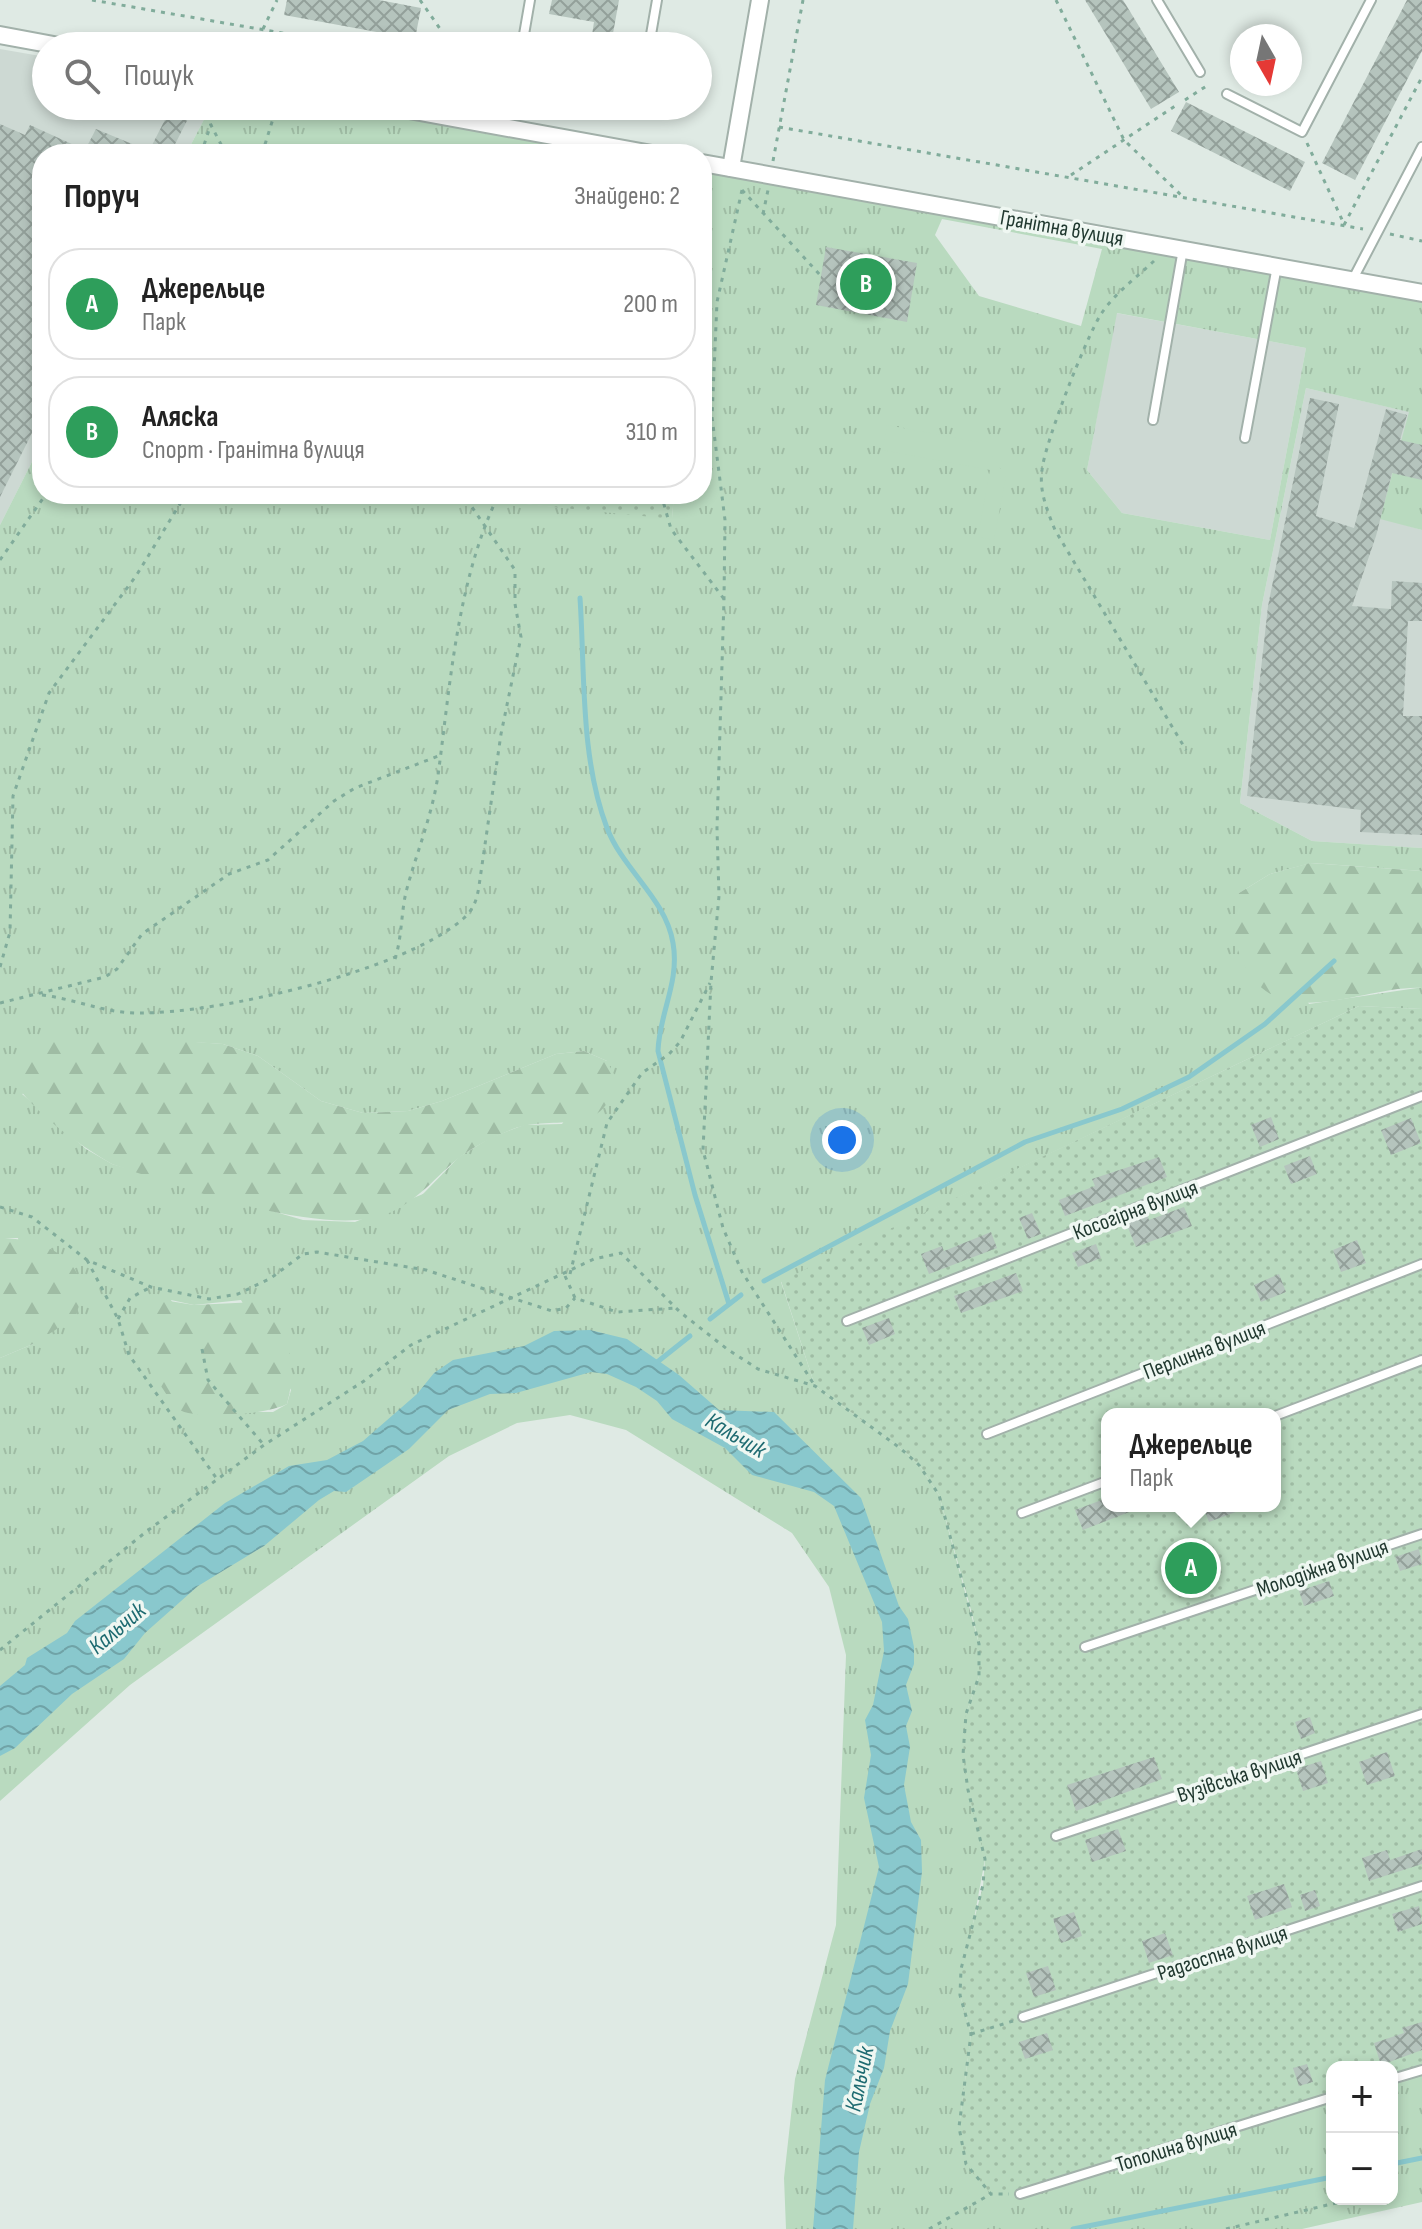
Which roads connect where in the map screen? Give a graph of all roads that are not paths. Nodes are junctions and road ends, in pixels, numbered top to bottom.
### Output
1 (530, 0) edge
2 (657, 0) edge
3 (760, 0) edge
4 (1157, 0) edge
5 (1371, 0) edge
6 (524, 32) edge
7 (651, 32) edge
8 (0, 35) edge
9 (32, 41) edge
10 (1200, 72) dead end
11 (1227, 94) dead end
12 (464, 120) edge
13 (597, 144) edge
14 (1422, 147) edge
15 (712, 165) edge
16 (731, 168) junction
17 (1177, 248) junction
18 (1277, 266) junction
19 (1353, 279) junction
20 (1422, 293) edge
21 (1153, 420) dead end
22 (1245, 438) dead end
23 (1422, 1096) edge
24 (1422, 1264) edge
25 (847, 1321) dead end
26 (1422, 1360) edge
27 (1281, 1414) edge
28 (987, 1434) dead end
29 (1101, 1483) edge
30 (1022, 1513) dead end
31 (1422, 1534) edge
32 (1085, 1647) dead end
33 (1422, 1714) edge
34 (1056, 1836) dead end
35 (1422, 1886) edge
36 (1023, 2017) road end
37 (1422, 2070) edge
38 (1398, 2077) edge
39 (1326, 2099) edge
40 (1020, 2194) road end

1 - 6 lane
2 - 7 lane
3 - 16 street
4 - 10 lane
5 - 11 lane
8 - 9 street
12 - 13 street
14 - 19 lane
15 - 16 street, Гранітна вулиця
16 - 17 street, Гранітна вулиця
17 - 18 street, Гранітна вулиця
17 - 21 lane
18 - 19 street, Гранітна вулиця
18 - 22 lane
19 - 20 street, Гранітна вулиця
23 - 25 lane, Косогірна вулиця
24 - 28 lane, Перлинна вулиця
26 - 27 lane
29 - 30 lane
31 - 32 lane, Молодіжна вулиця
33 - 34 lane, Вузівська вулиця
35 - 36 lane, Радгоспна вулиця
37 - 38 lane
39 - 40 lane, Тополина вулиця

